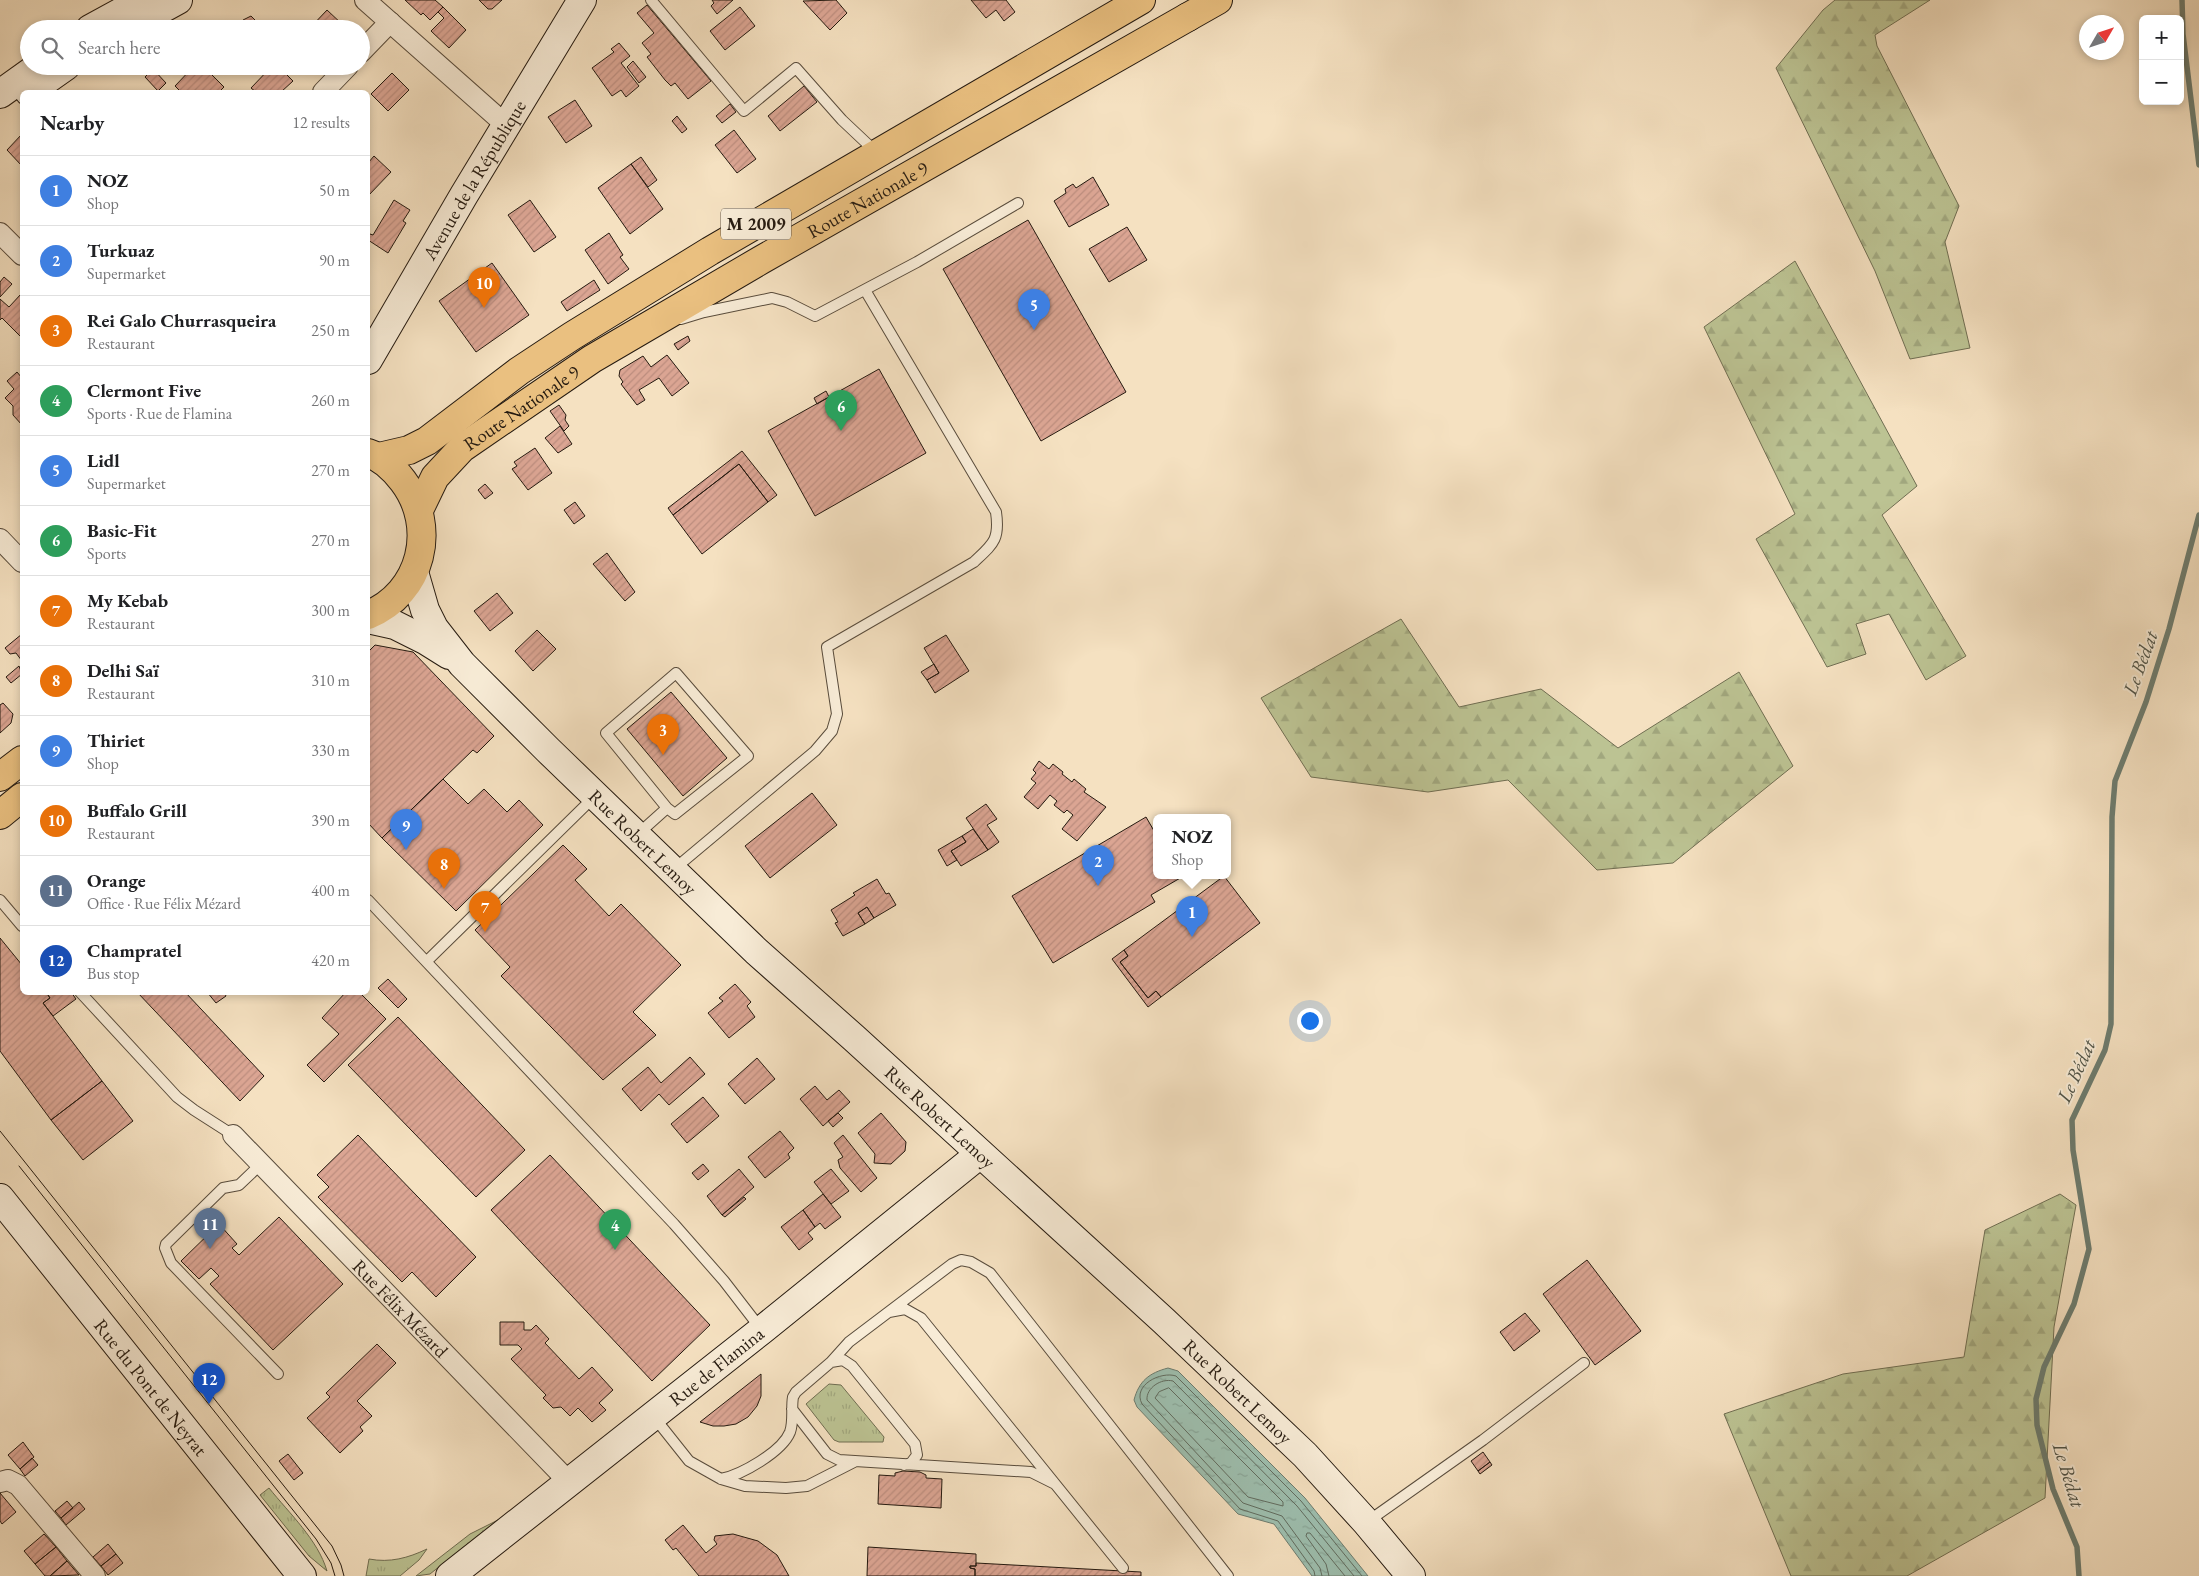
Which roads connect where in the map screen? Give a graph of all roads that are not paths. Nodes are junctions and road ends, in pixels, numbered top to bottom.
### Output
1 (143, 0) edge
2 (178, 0) edge
3 (365, 0) edge
4 (582, 0) edge
5 (651, 0) edge
6 (1141, 0) edge
7 (1218, 0) edge
8 (106, 20) edge
9 (142, 20) edge
10 (390, 22) junction
11 (370, 43) edge
12 (26, 75) edge
13 (53, 75) edge
14 (339, 75) edge
15 (32, 90) edge
16 (325, 90) edge
17 (0, 94) edge
18 (20, 98) edge
19 (0, 113) edge
20 (506, 126) junction
21 (877, 153) junction
22 (1018, 203) dead end
23 (0, 233) edge
24 (20, 253) edge
25 (866, 290) junction
26 (635, 334) junction
27 (370, 357) edge
28 (373, 455) edge
29 (419, 510) junction
30 (0, 539) edge
31 (20, 560) edge
32 (414, 572) junction
33 (370, 614) edge
34 (370, 619) edge
35 (462, 664) junction
36 (20, 762) edge
37 (0, 777) edge
38 (596, 795) junction
39 (20, 799) edge
40 (667, 808) junction
41 (0, 815) edge
42 (636, 836) junction
43 (672, 870) junction
44 (0, 900) edge
45 (370, 902) edge
46 (20, 924) edge
47 (427, 961) junction
48 (83, 995) edge
49 (233, 1135) joint
50 (980, 1154) junction
51 (262, 1163) junction
52 (0, 1198) edge
53 (886, 1313) junction
54 (762, 1330) junction
55 (832, 1362) junction
56 (1584, 1363) dead end
57 (278, 1374) dead end
58 (792, 1409) junction
59 (653, 1416) junction
60 (854, 1462) junction
61 (903, 1465) junction
62 (720, 1478) junction
63 (0, 1482) edge
64 (569, 1482) junction
65 (1061, 1490) junction
66 (1366, 1522) junction
67 (284, 1554) junction
68 (1123, 1568) dead end
69 (95, 1576) edge
70 (302, 1576) edge
71 (316, 1576) edge
72 (450, 1576) edge
73 (1228, 1576) edge
74 (1411, 1576) edge

1 - 8 street
2 - 9 street
3 - 10 street
4 - 20 street, Avenue de la République
5 - 21 lane
6 - 21 main road, M 2009
7 - 26 main road, Route Nationale 9 / M 2009
10 - 11 street
10 - 20 street
12 - 17 street
13 - 15 street
14 - 16 street
18 - 19 street
20 - 27 street, Avenue de la République
21 - 28 main road, M 2009
22 - 25 lane
23 - 24 street
25 - 26 lane
25 - 43 lane
26 - 29 main road, Route Nationale 9 / M 2009
28 - 29 main road
29 - 32 main road
30 - 31 street
32 - 33 main road
32 - 35 street, Rue Robert Lemoy
34 - 35 street, Rue Robert Lemoy
35 - 38 street, Rue Robert Lemoy
36 - 37 main road
38 - 42 street, Rue Robert Lemoy
38 - 47 lane
39 - 41 main road
40 - 40 lane
40 - 42 lane
42 - 43 street, Rue Robert Lemoy
43 - 50 street, Rue Robert Lemoy
44 - 46 lane
45 - 47 lane
47 - 54 lane
48 - 49 lane
49 - 51 street, Rue Félix Mézard
50 - 54 street, Rue de Flamina
50 - 66 street, Rue Robert Lemoy
51 - 57 lane
51 - 64 street, Rue Félix Mézard
52 - 67 street, Rue du Pont de Neyrat
53 - 55 lane
53 - 65 lane
53 - 73 lane
54 - 59 street, Rue de Flamina
55 - 58 lane
55 - 61 lane
56 - 66 lane
58 - 60 lane
58 - 62 lane
59 - 62 lane
59 - 64 street, Rue de Flamina
60 - 61 lane
60 - 62 lane
61 - 65 lane
63 - 69 street
64 - 72 street, Rue de Flamina
65 - 68 lane
66 - 74 street, Rue Robert Lemoy
67 - 70 street, Rue du Pont de Neyrat
67 - 71 street

